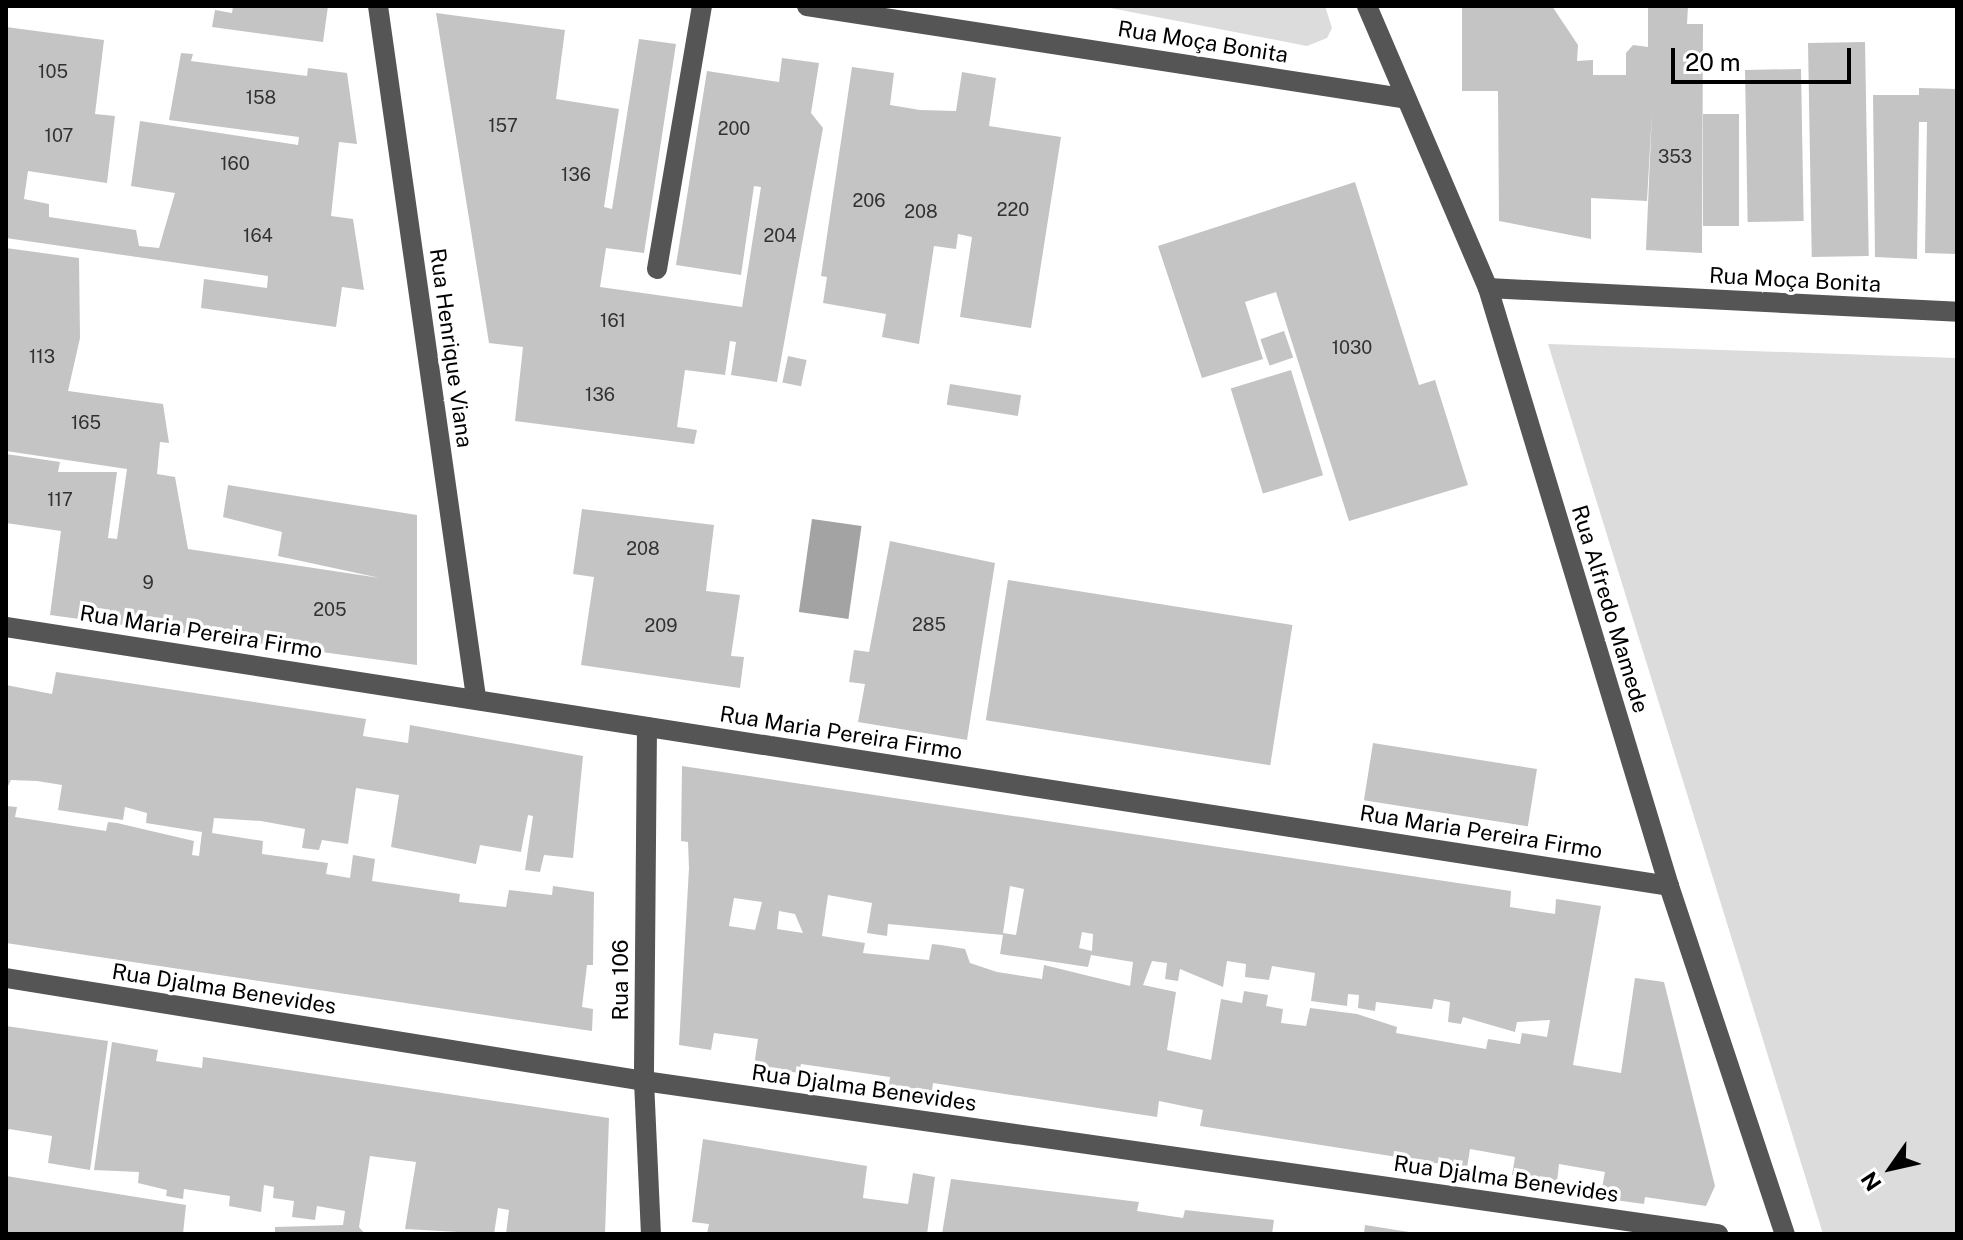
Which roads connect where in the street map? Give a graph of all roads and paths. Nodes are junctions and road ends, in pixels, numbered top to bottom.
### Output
1 (378, 6) edge
2 (702, 6) edge
3 (807, 6) edge
4 (1367, 6) edge
5 (1402, 98) junction
6 (657, 269) dead end
7 (1488, 288) junction
8 (1957, 312) edge
9 (6, 627) edge
10 (476, 697) junction
11 (647, 727) junction
12 (1669, 886) junction
13 (6, 978) edge
14 (644, 1081) junction
15 (651, 1234) edge
16 (1718, 1234) edge
17 (1785, 1234) edge

1 - 10 street, Rua Henrique Viana
2 - 6 street
3 - 5 street, Rua Moça Bonita
4 - 5 street, Rua Alfredo Mamede
5 - 7 street, Rua Alfredo Mamede
7 - 8 street, Rua Moça Bonita
7 - 12 street, Rua Alfredo Mamede
9 - 10 street, Rua Maria Pereira Firmo
10 - 11 street, Rua Maria Pereira Firmo
11 - 12 street, Rua Maria Pereira Firmo
11 - 14 street, Rua 106
12 - 17 street, Rua Alfredo Mamede
13 - 14 street, Rua Djalma Benevides
14 - 15 street, Rua 106
14 - 16 street, Rua Djalma Benevides

